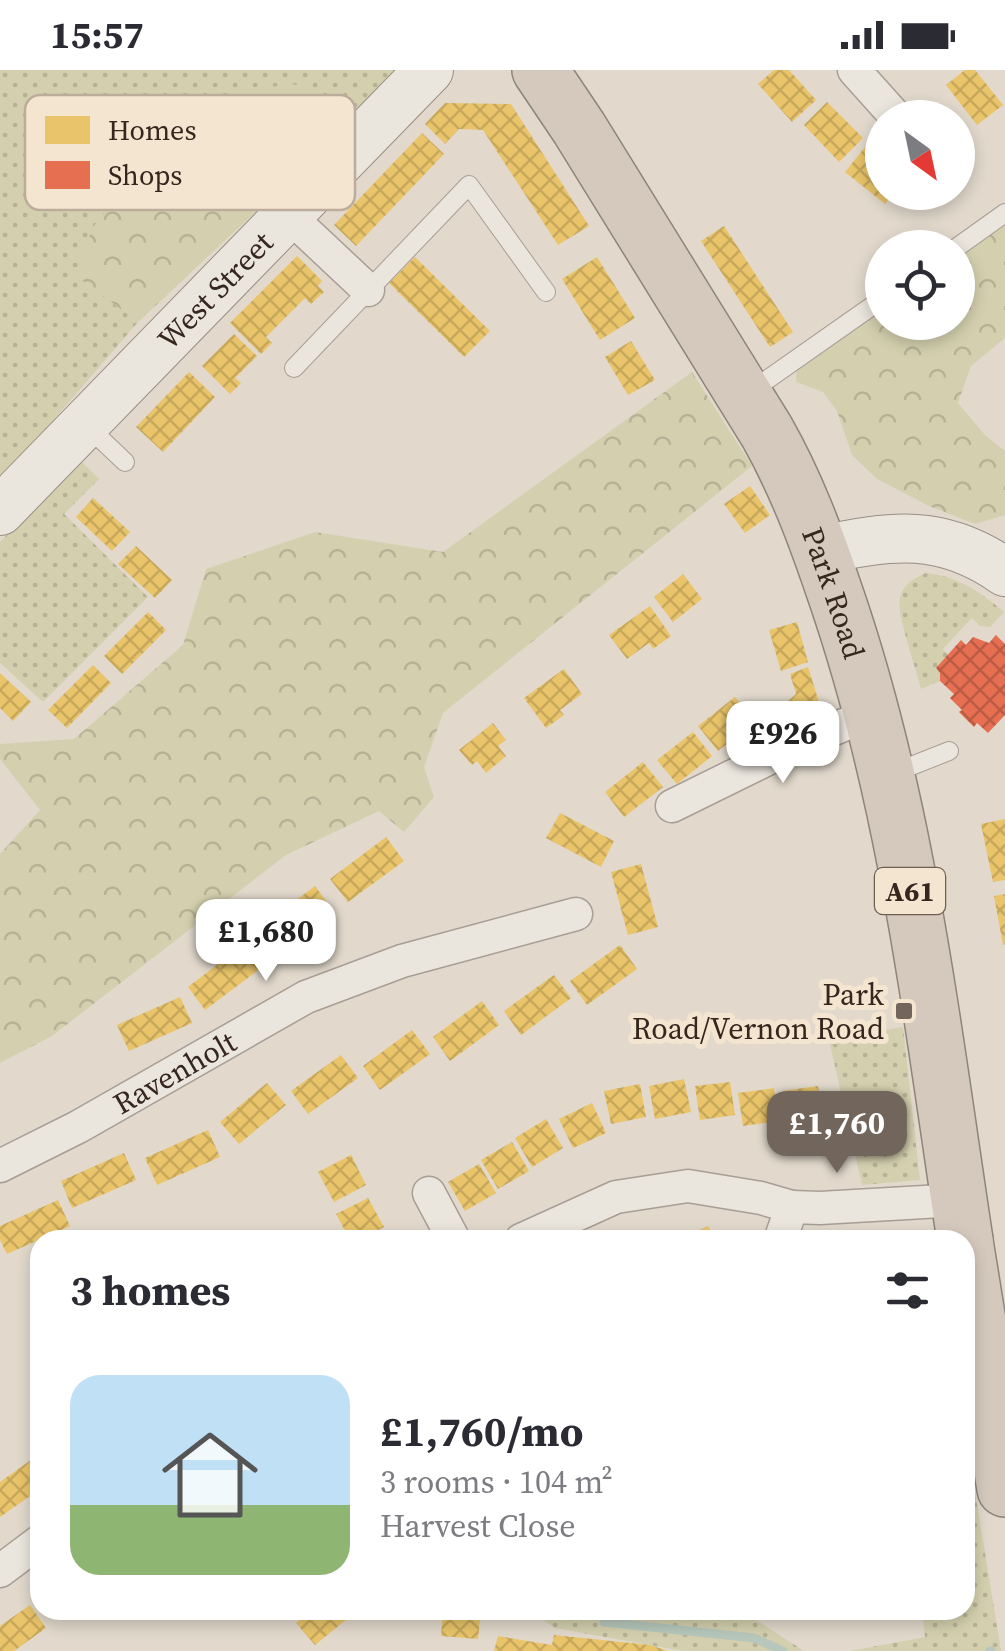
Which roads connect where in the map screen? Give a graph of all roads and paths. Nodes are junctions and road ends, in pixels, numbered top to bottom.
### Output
1 (429, 70) edge
2 (540, 70) edge
3 (854, 70) edge
4 (881, 100) edge
5 (355, 145) edge
6 (291, 210) edge
7 (1005, 213) edge
8 (287, 214) junction
9 (975, 234) edge
10 (368, 290) junction
11 (546, 292) dead end
12 (865, 311) edge
13 (294, 368) dead end
14 (745, 395) junction
15 (84, 424) junction
16 (125, 462) dead end
17 (0, 511) edge
18 (820, 550) junction
19 (1001, 559) edge
20 (871, 714) junction
21 (949, 751) dead end
22 (886, 776) junction
23 (672, 806) dead end
24 (576, 914) dead end
25 (0, 1166) edge
26 (429, 1193) dead end
27 (792, 1207) junction
28 (963, 1227) edge
29 (449, 1230) edge
30 (543, 1230) edge
31 (784, 1230) edge
32 (975, 1302) edge
33 (1005, 1488) edge
34 (30, 1548) edge
35 (0, 1571) edge

1 - 5 main road, West Street
2 - 14 highway, Park Road / A61
3 - 4 street
6 - 8 main road, West Street
7 - 9 lane
8 - 10 street
8 - 15 main road, West Street
10 - 11 lane
10 - 13 lane
12 - 14 lane
14 - 18 highway, Park Road / A61
15 - 16 lane
15 - 17 main road, West Street
18 - 19 main road
18 - 20 highway, Park Road / A61
20 - 22 highway, Park Road / A61
20 - 23 street
21 - 22 lane
22 - 28 highway, Park Road / A61
24 - 25 street, Ravenholt
26 - 29 street
27 - 28 street
27 - 30 street
27 - 31 street
32 - 33 highway, Park Road / A61
34 - 35 street

